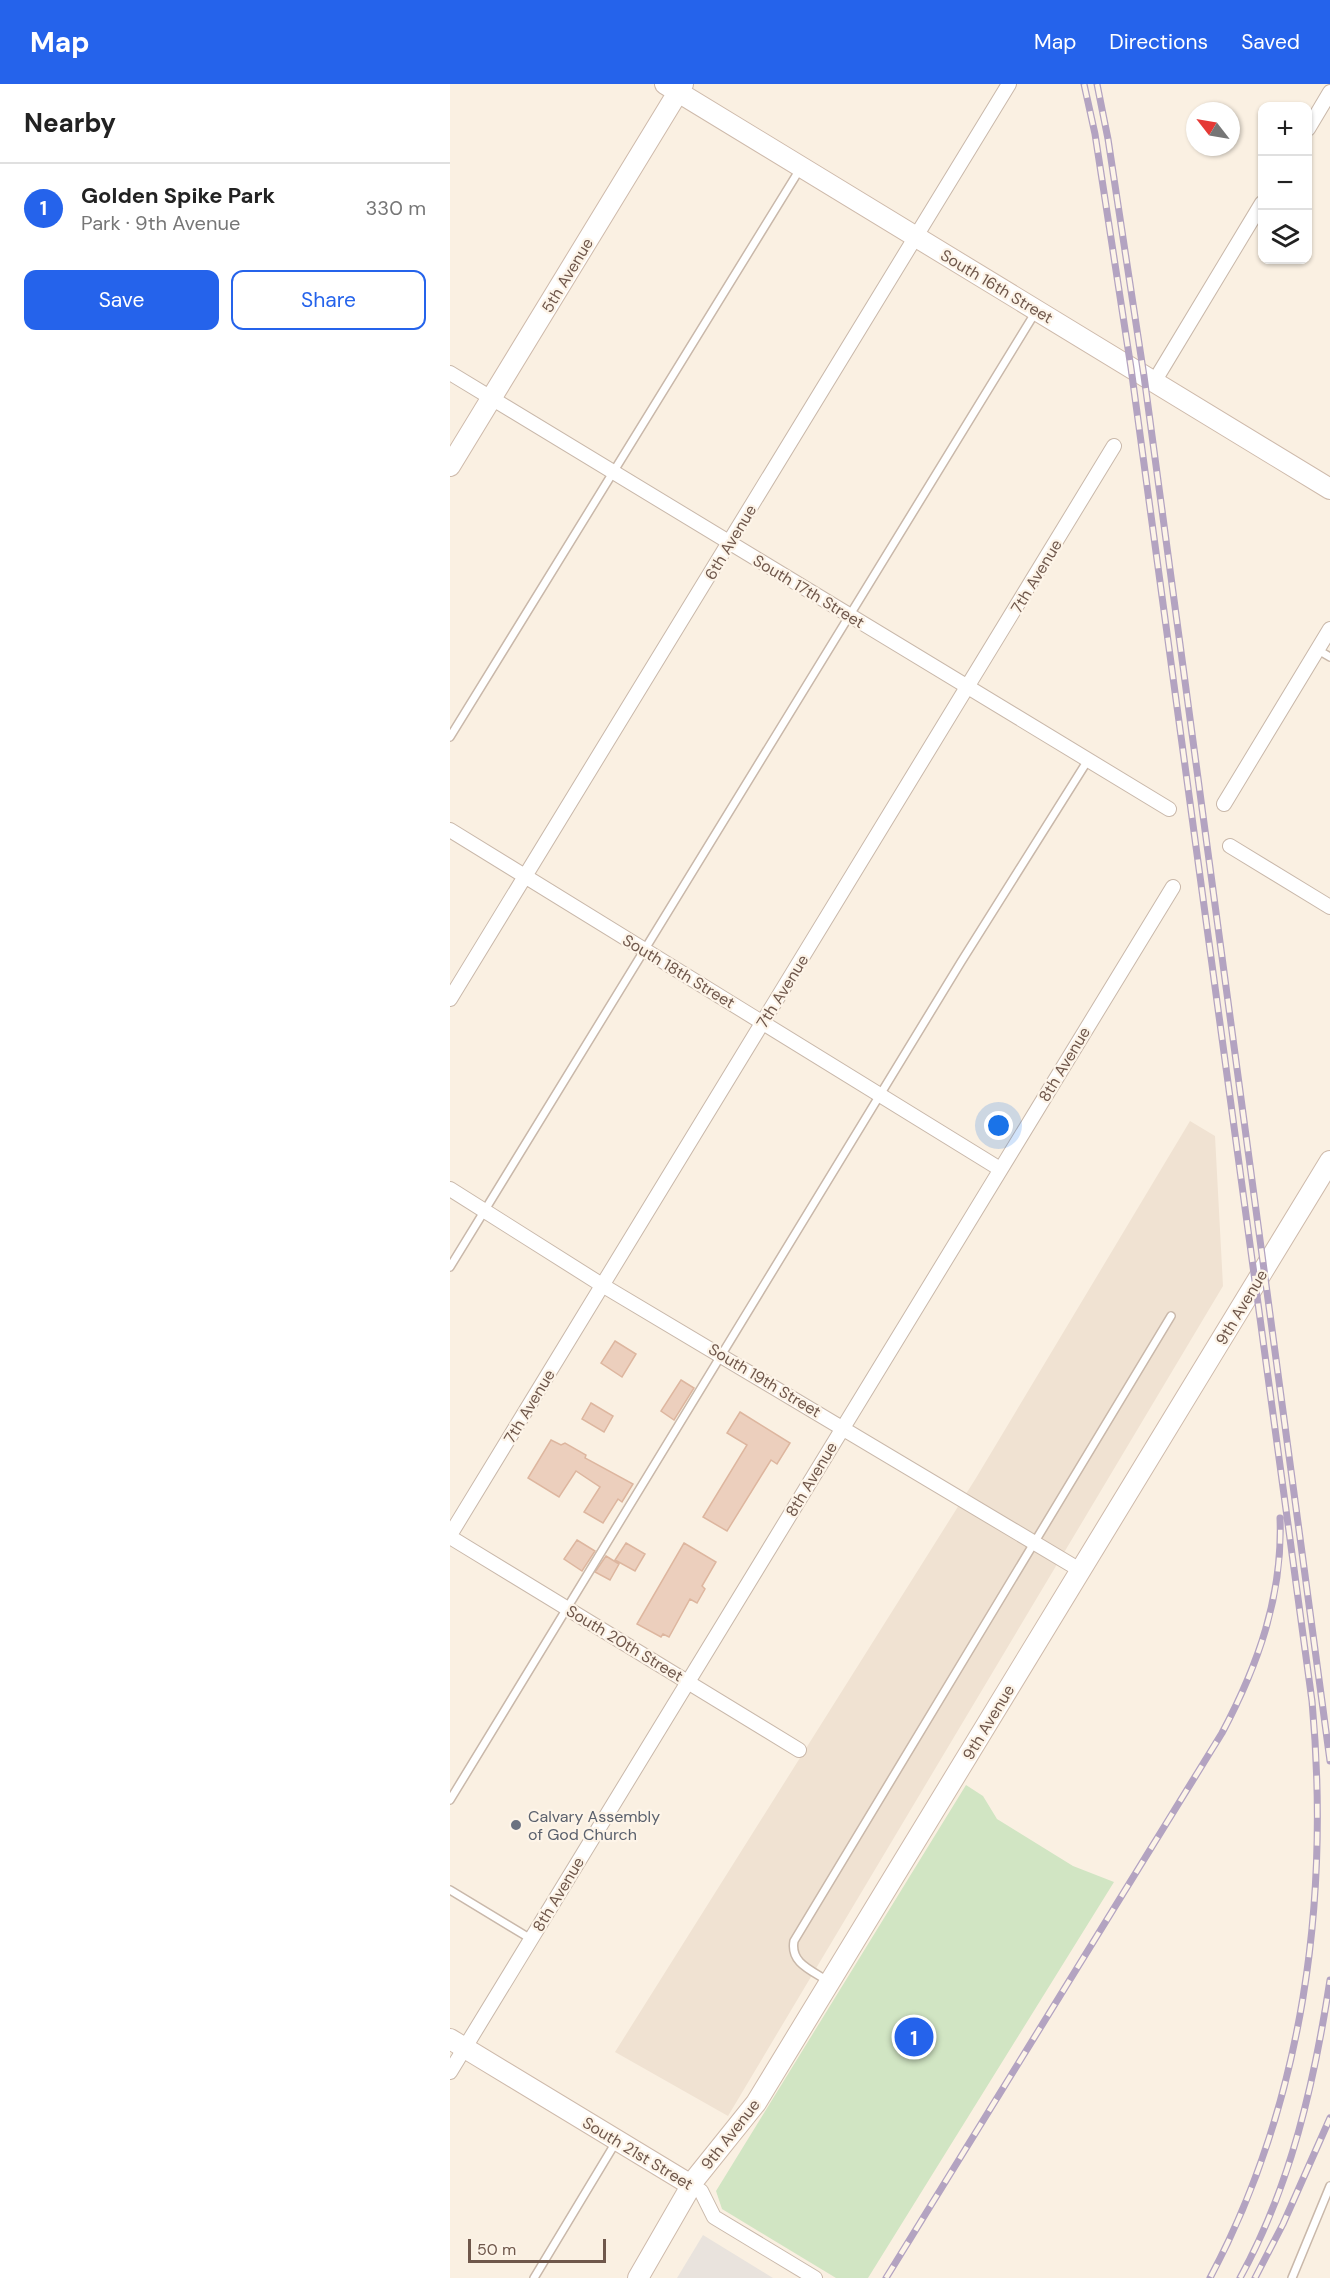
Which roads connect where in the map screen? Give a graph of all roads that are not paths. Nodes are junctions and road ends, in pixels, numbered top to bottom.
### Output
1 (1009, 84) edge
2 (676, 87) edge
3 (1330, 92) edge
4 (1312, 122) edge
5 (801, 167) junction
6 (1259, 210) edge
7 (916, 237) junction
8 (1036, 310) junction
9 (450, 373) edge
10 (1154, 382) junction
11 (491, 398) junction
12 (1114, 446) dead end
13 (450, 465) edge
14 (615, 472) junction
15 (1330, 489) edge
16 (729, 542) junction
17 (849, 615) junction
18 (1330, 629) edge
19 (1318, 650) junction
20 (1330, 657) edge
21 (968, 687) junction
22 (450, 737) edge
23 (1088, 760) junction
24 (1224, 804) dead end
25 (1169, 809) dead end
26 (450, 830) edge
27 (1230, 846) dead end
28 (525, 876) junction
29 (1173, 887) dead end
30 (1330, 907) edge
31 (645, 950) junction
32 (450, 999) edge
33 (763, 1022) junction
34 (881, 1095) junction
35 (1330, 1161) edge
36 (1000, 1169) junction
37 (450, 1189) edge
38 (484, 1210) junction
39 (450, 1267) edge
40 (602, 1284) junction
41 (1171, 1316) dead end
42 (722, 1354) junction
43 (843, 1428) junction
44 (450, 1536) edge
45 (1033, 1542) junction
46 (1080, 1570) junction
47 (568, 1608) junction
48 (688, 1682) junction
49 (799, 1750) dead end
50 (450, 1800) edge
51 (450, 1890) edge
52 (531, 1939) junction
53 (830, 1982) junction
54 (457, 2043) edge
55 (450, 2072) edge
56 (617, 2140) junction
57 (691, 2185) junction
58 (1330, 2186) edge
59 (534, 2278) edge
60 (638, 2278) edge
61 (815, 2278) edge
62 (1292, 2278) edge

1 - 7 street, 6th Avenue
2 - 5 main road, South 16th Street
2 - 11 main road, 5th Avenue
3 - 4 street
5 - 7 main road, South 16th Street
5 - 14 lane
6 - 10 street
7 - 8 main road, South 16th Street
7 - 16 street, 6th Avenue
8 - 10 main road, South 16th Street
8 - 17 lane
9 - 11 street, South 17th Street
10 - 15 main road, South 16th Street
11 - 13 main road, 5th Avenue
11 - 14 street, South 17th Street
12 - 21 street, 7th Avenue
14 - 16 street, South 17th Street
14 - 22 lane
16 - 17 street, South 17th Street
16 - 28 street, 6th Avenue
17 - 21 street, South 17th Street
17 - 31 lane
18 - 19 street
19 - 20 lane
19 - 24 street
21 - 23 street, South 17th Street
21 - 33 street, 7th Avenue
23 - 25 street, South 17th Street
23 - 34 lane
26 - 28 street, South 18th Street
27 - 30 street
28 - 31 street, South 18th Street
28 - 32 street, 6th Avenue
29 - 36 street, 8th Avenue
31 - 33 street, South 18th Street
31 - 38 lane
33 - 34 street, South 18th Street
33 - 40 street, 7th Avenue
34 - 36 street, South 18th Street
34 - 42 lane
35 - 46 main road, 9th Avenue
36 - 43 street, 8th Avenue
37 - 38 street, South 19th Street
38 - 39 lane
38 - 40 street, South 19th Street
40 - 42 street, South 19th Street
40 - 44 street, 7th Avenue
41 - 45 lane
42 - 43 street, South 19th Street
42 - 47 lane
43 - 45 street, South 19th Street
43 - 48 street, 8th Avenue
44 - 47 street, South 20th Street
45 - 46 street, South 19th Street
45 - 53 lane
46 - 53 main road, 9th Avenue
47 - 48 street, South 20th Street
47 - 50 lane
48 - 49 street, South 20th Street
48 - 52 street, 8th Avenue
51 - 52 lane
52 - 54 street, 8th Avenue
53 - 57 main road, 9th Avenue
54 - 55 street, 8th Avenue
54 - 56 main road, South 21st Street
56 - 57 main road, South 21st Street
56 - 59 lane
57 - 60 main road, 9th Avenue
57 - 61 street, South 21st Street
58 - 62 lane

